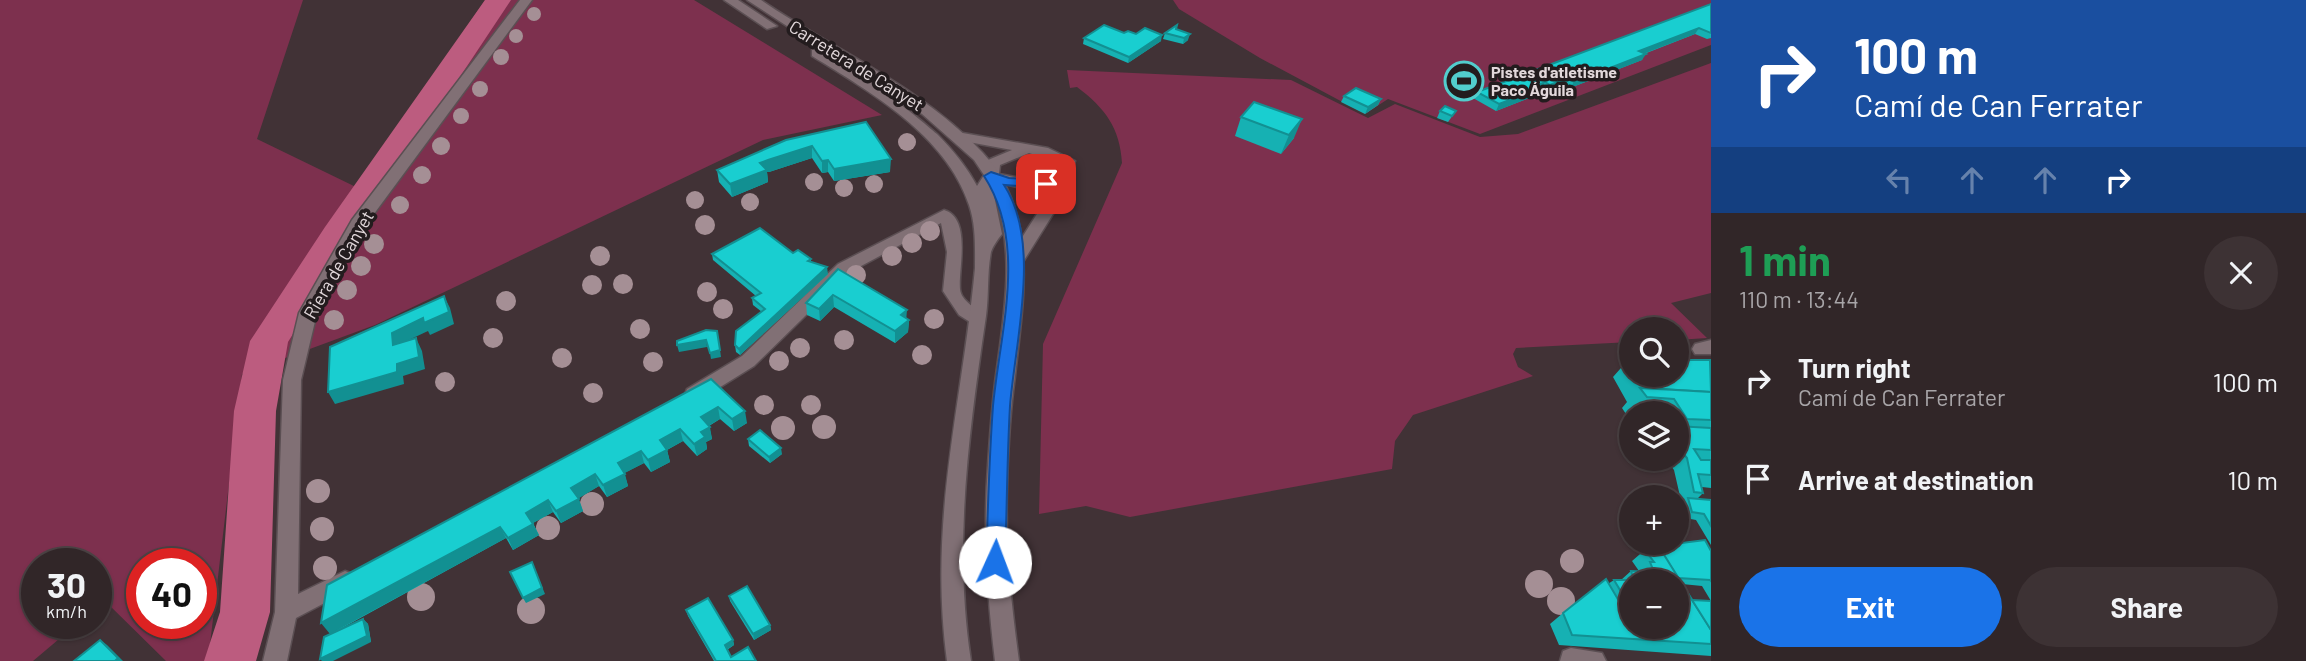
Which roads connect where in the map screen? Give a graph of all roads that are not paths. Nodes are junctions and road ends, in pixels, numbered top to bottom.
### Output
1 (526, 0) edge
2 (730, 0) edge
3 (753, 0) edge
4 (894, 103) junction
5 (957, 135) junction
6 (1026, 149) junction
7 (991, 176) junction
8 (1061, 179) junction
9 (982, 253) junction
10 (1017, 258) junction
11 (976, 318) junction
12 (683, 401) edge
13 (358, 574) edge
14 (286, 612) junction
15 (275, 661) edge
16 (959, 661) edge
17 (1007, 661) edge

1 - 14 street, Riera de Canyet
2 - 4 street, Carretera de Canyet
3 - 5 street, Carretera de Canyet
4 - 7 street
4 - 9 street, Carretera de Canyet
5 - 6 street
5 - 7 street, Carretera de Canyet
6 - 7 street
6 - 8 street
7 - 8 street
7 - 9 street
7 - 10 street, Carretera de Canyet
8 - 10 street
9 - 11 street, Carretera de Canyet
10 - 17 street, Carretera de Canyet
11 - 12 street
11 - 16 street, Carretera de Canyet
13 - 14 street
14 - 15 street, Riera de Canyet

